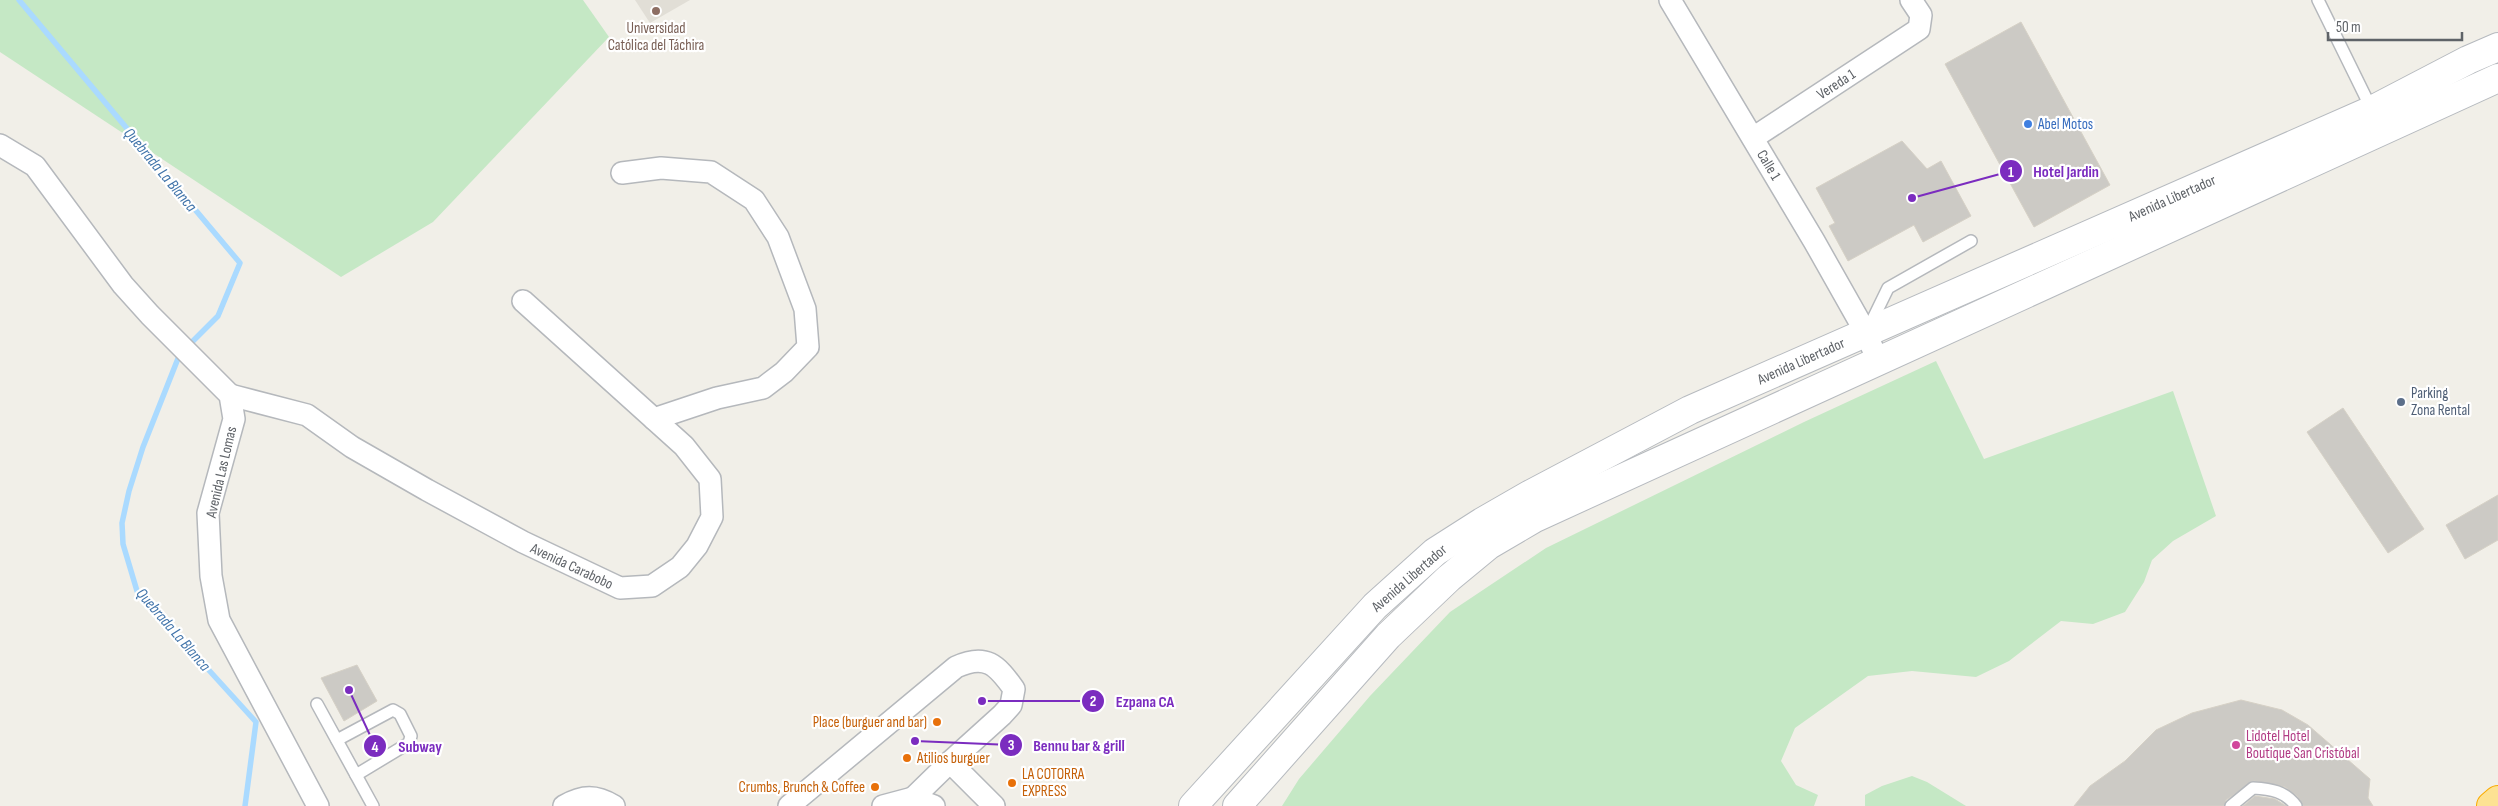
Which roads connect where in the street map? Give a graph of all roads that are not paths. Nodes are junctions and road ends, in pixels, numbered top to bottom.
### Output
1 (1670, 0) edge
2 (1911, 0) edge
3 (2318, 0) edge
4 (2498, 47) edge
5 (2498, 78) edge
6 (2372, 110) junction
7 (1753, 138) junction
8 (0, 145) edge
9 (622, 173) dead end
10 (1971, 241) dead end
11 (523, 301) dead end
12 (1866, 333) junction
13 (1878, 361) junction
14 (230, 395) junction
15 (654, 418) junction
16 (317, 704) dead end
17 (337, 740) junction
18 (950, 762) junction
19 (356, 775) junction
20 (913, 798) junction
21 (2498, 800) edge
22 (318, 806) edge
23 (373, 806) edge
24 (564, 806) edge
25 (614, 806) edge
26 (789, 806) edge
27 (883, 806) edge
28 (934, 806) edge
29 (994, 806) edge
30 (1193, 806) edge
31 (1238, 806) edge
32 (2231, 806) edge
33 (2296, 806) edge
34 (2491, 806) edge

1 - 7 street, Calle 1
2 - 7 street, Vereda 1
3 - 6 lane
4 - 6 main road, Avenida Libertador
5 - 13 main road, Avenida Libertador
6 - 12 main road, Avenida Libertador
7 - 12 street, Calle 1
8 - 14 street
9 - 15 street
10 - 12 lane
11 - 15 street, Avenida Carabobo
12 - 13 street, Calle 1
12 - 30 main road, Avenida Libertador
13 - 31 main road, Avenida Libertador
14 - 15 street, Avenida Carabobo
14 - 22 street, Avenida Las Lomas
16 - 17 lane
17 - 19 lane
17 - 19 lane
18 - 20 street
18 - 26 street
18 - 29 street
19 - 23 lane
20 - 27 street
20 - 28 street
21 - 34 highway
24 - 25 street
32 - 33 lane

